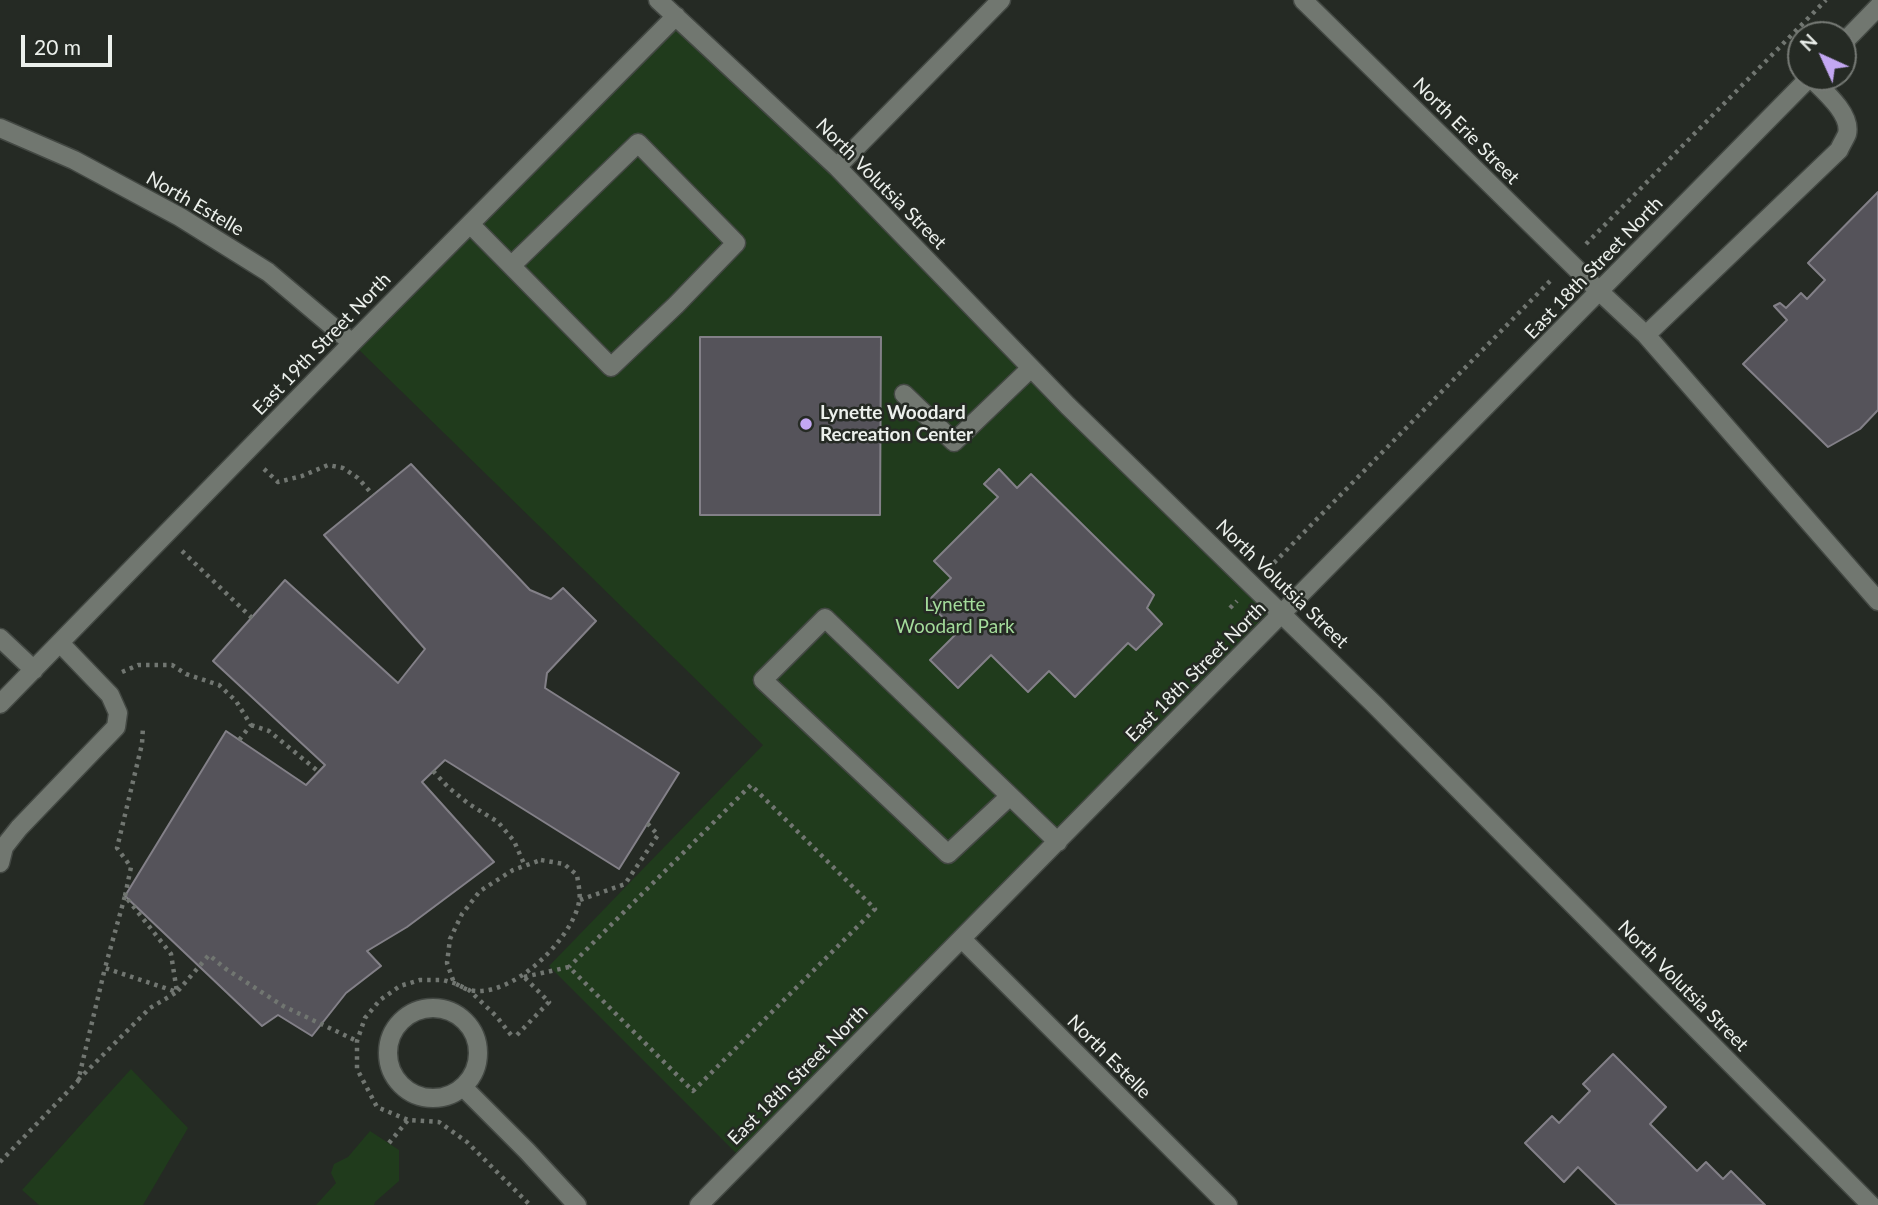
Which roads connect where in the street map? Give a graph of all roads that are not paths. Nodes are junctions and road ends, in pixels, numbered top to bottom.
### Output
1 (659, 0) edge
2 (1001, 0) edge
3 (1303, 0) edge
4 (1878, 7) edge
5 (676, 16) junction
6 (1857, 29) edge
7 (1796, 91) edge
8 (1824, 91) edge
9 (0, 128) edge
10 (837, 167) junction
11 (470, 224) junction
12 (512, 265) junction
13 (1600, 292) junction
14 (1646, 335) junction
15 (352, 343) junction
16 (1031, 368) junction
17 (904, 394) dead end
18 (1878, 601) edge
19 (1282, 614) junction
20 (0, 638) edge
21 (60, 643) junction
22 (34, 670) junction
23 (0, 704) edge
24 (1010, 796) junction
25 (1058, 842) junction
26 (0, 863) edge
27 (961, 939) junction
28 (463, 1087) junction
29 (577, 1205) edge
30 (699, 1205) edge
31 (1228, 1205) edge
32 (1871, 1205) edge

1 - 5 street, North Volutsia Street
2 - 10 street
3 - 13 street, North Erie Street
4 - 6 street
5 - 10 street, North Volutsia Street
5 - 11 street, East 19th Street North
7 - 13 street, East 18th Street North
8 - 14 street
9 - 15 street, North Estelle
10 - 16 street, North Volutsia Street
11 - 12 street
11 - 15 street, East 19th Street North
12 - 12 street
13 - 14 street, North Erie Street
13 - 19 street, East 18th Street North
14 - 18 street, North Erie Street
15 - 21 street, East 19th Street North
16 - 17 street
16 - 19 street, North Volutsia Street
19 - 25 street, East 18th Street North
19 - 32 street, North Volutsia Street
20 - 22 street
21 - 22 street, East 19th Street North
21 - 26 street
22 - 23 street, East 19th Street North
24 - 24 street
24 - 25 street
25 - 27 street, East 18th Street North
27 - 30 street, East 18th Street North
27 - 31 street, North Estelle
28 - 28 street
28 - 29 street

